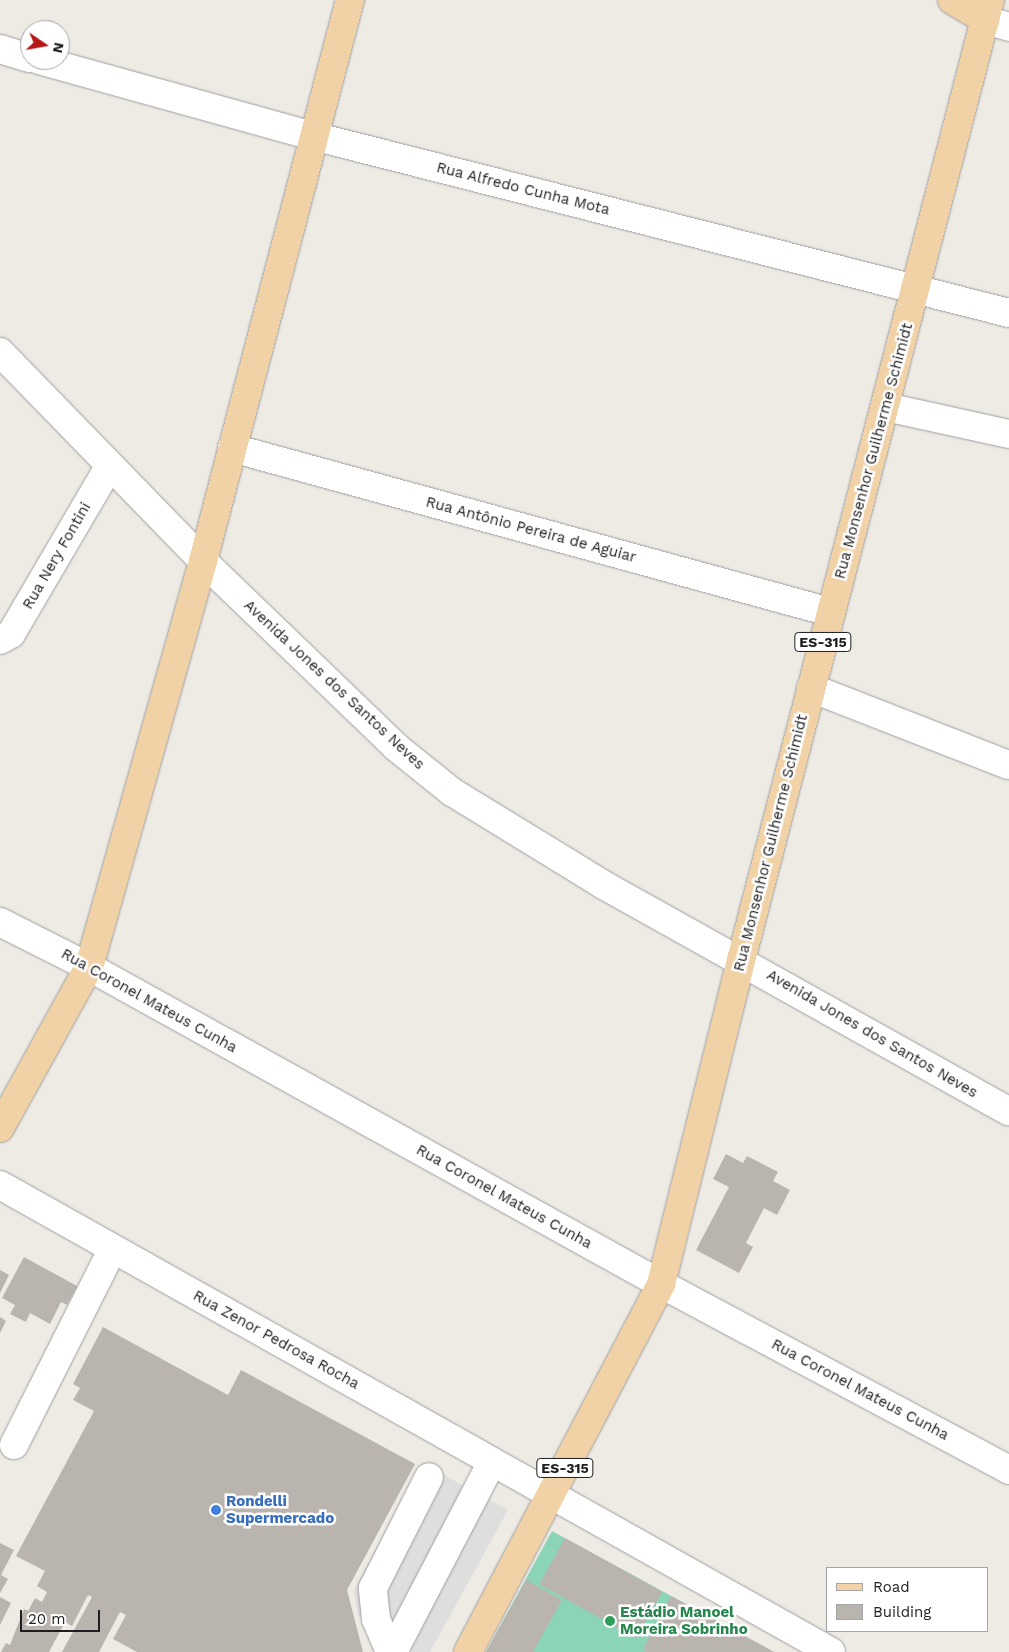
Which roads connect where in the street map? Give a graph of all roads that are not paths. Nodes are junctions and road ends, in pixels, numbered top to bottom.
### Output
1 (350, 0) edge
2 (952, 0) edge
3 (995, 16) edge
4 (0, 49) edge
5 (20, 55) edge
6 (70, 69) edge
7 (313, 136) junction
8 (917, 290) junction
9 (1009, 313) edge
10 (0, 352) edge
11 (886, 407) junction
12 (1009, 434) edge
13 (232, 448) junction
14 (110, 467) junction
15 (203, 561) junction
16 (830, 612) junction
17 (0, 640) edge
18 (811, 688) junction
19 (1009, 765) edge
20 (0, 922) edge
21 (741, 960) junction
22 (90, 967) junction
23 (1009, 1112) edge
24 (0, 1128) edge
25 (0, 1185) edge
26 (113, 1248) junction
27 (661, 1284) junction
28 (14, 1445) dead end
29 (492, 1462) junction
30 (1009, 1470) edge
31 (429, 1478) dead end
32 (551, 1495) junction
33 (392, 1652) edge
34 (468, 1652) edge
35 (830, 1652) edge

1 - 7 main road
2 - 3 main road
3 - 8 main road, Rua Monsenhor Guilherme Schimidt / ES-315
4 - 5 street
6 - 7 street, Rua Alfredo Cunha Mota
7 - 8 street, Rua Alfredo Cunha Mota
7 - 13 main road
8 - 9 street, Rua Alfredo Cunha Mota
8 - 11 main road, Rua Monsenhor Guilherme Schimidt / ES-315
10 - 14 street, Avenida Jones dos Santos Neves
11 - 12 street
11 - 16 main road, Rua Monsenhor Guilherme Schimidt / ES-315
13 - 15 main road
13 - 16 street, Rua Antônio Pereira de Aguiar
14 - 15 street, Avenida Jones dos Santos Neves
14 - 17 street, Rua Nery Fontini
15 - 21 street, Avenida Jones dos Santos Neves
15 - 22 main road
16 - 18 main road, Rua Monsenhor Guilherme Schimidt / ES-315
18 - 19 street
18 - 21 main road, Rua Monsenhor Guilherme Schimidt / ES-315
20 - 22 street, Rua Coronel Mateus Cunha
21 - 23 street, Avenida Jones dos Santos Neves
21 - 27 main road, Rua Monsenhor Guilherme Schimidt / ES-315
22 - 24 main road
22 - 27 street, Rua Coronel Mateus Cunha
25 - 26 street, Rua Zenor Pedrosa Rocha
26 - 28 street
26 - 29 street, Rua Zenor Pedrosa Rocha
27 - 30 street, Rua Coronel Mateus Cunha
27 - 32 main road, Rua Monsenhor Guilherme Schimidt / ES-315
29 - 32 street, Rua Zenor Pedrosa Rocha
29 - 33 street
31 - 33 street
32 - 34 main road, Rua Monsenhor Guilherme Schimidt / ES-315
32 - 35 street, Rua Zenor Pedrosa Rocha

